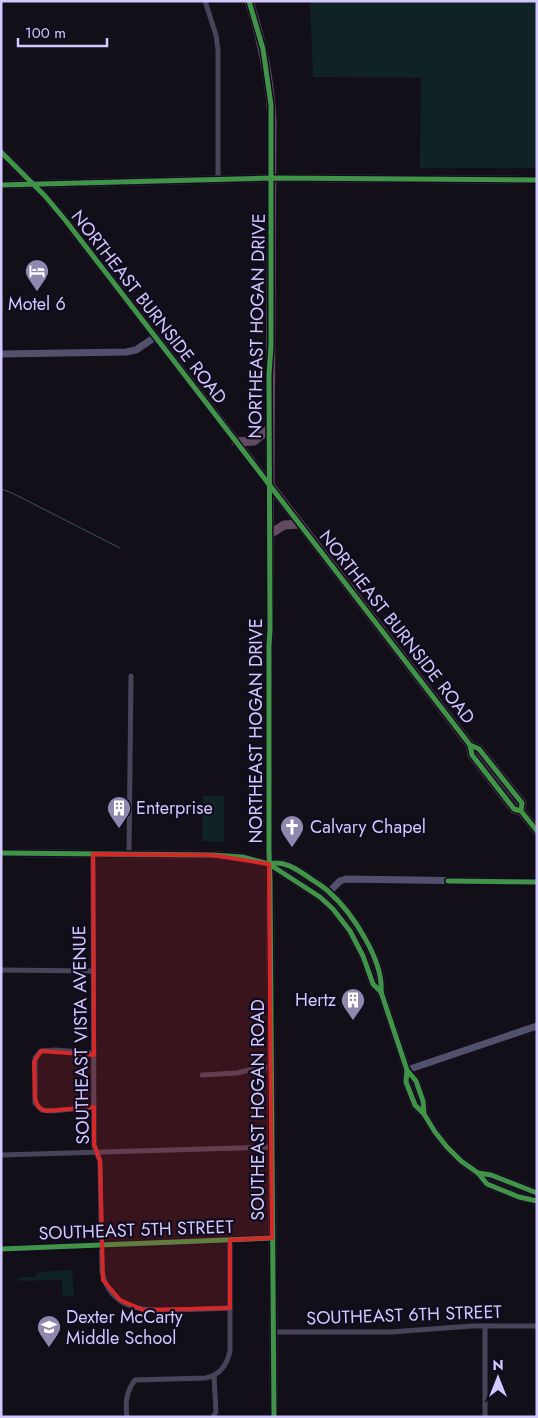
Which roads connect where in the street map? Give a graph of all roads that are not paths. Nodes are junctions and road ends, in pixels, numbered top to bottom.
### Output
1 (205, 1) edge
2 (249, 1) edge
3 (1, 152) edge
4 (272, 178) junction
5 (218, 179) junction
6 (537, 180) edge
7 (1, 184) edge
8 (33, 184) junction
9 (155, 336) junction
10 (1, 354) edge
11 (270, 429) junction
12 (236, 442) junction
13 (270, 485) junction
14 (299, 524) junction
15 (270, 534) junction
16 (132, 676) dead end
17 (470, 745) junction
18 (482, 768) junction
19 (513, 793) junction
20 (521, 811) junction
21 (537, 831) edge
22 (1, 853) edge
23 (92, 854) junction
24 (130, 854) junction
25 (269, 864) junction
26 (537, 882) edge
27 (329, 892) junction
28 (352, 918) junction
29 (344, 923) junction
30 (1, 970) edge
31 (92, 971) junction
32 (380, 992) junction
33 (537, 1026) edge
34 (94, 1053) junction
35 (271, 1067) junction
36 (407, 1070) junction
37 (202, 1075) dead end
38 (94, 1106) junction
39 (272, 1147) junction
40 (97, 1153) junction
41 (1, 1155) edge
42 (478, 1173) junction
43 (537, 1193) edge
44 (537, 1201) edge
45 (272, 1238) junction
46 (230, 1240) junction
47 (101, 1245) junction
48 (1, 1249) edge
49 (230, 1308) junction
50 (485, 1326) junction
51 (537, 1326) edge
52 (273, 1332) junction
53 (214, 1376) junction
54 (127, 1417) edge
55 (213, 1417) edge
56 (274, 1417) edge
57 (486, 1417) edge

1 - 5 street
2 - 4 highway, NORTHEAST HOGAN DRIVE
3 - 8 main road, NORTHEAST BURNSIDE ROAD
4 - 5 main road
4 - 6 main road
4 - 11 highway, NORTHEAST HOGAN DRIVE
5 - 8 main road
7 - 8 main road
8 - 9 main road, NORTHEAST BURNSIDE ROAD
9 - 10 street
9 - 12 main road, NORTHEAST BURNSIDE ROAD
11 - 12 highway
11 - 13 highway, NORTHEAST HOGAN DRIVE
12 - 13 main road, NORTHEAST BURNSIDE ROAD
13 - 14 highway, NORTHEAST BURNSIDE ROAD
13 - 15 main road, NORTHEAST HOGAN DRIVE
14 - 15 highway
14 - 17 highway, NORTHEAST BURNSIDE ROAD
15 - 25 main road, NORTHEAST HOGAN DRIVE
16 - 24 street
17 - 18 highway, NORTHEAST BURNSIDE ROAD
17 - 19 highway, NORTHEAST BURNSIDE ROAD
18 - 19 highway
18 - 20 highway, NORTHEAST BURNSIDE ROAD
19 - 20 highway, NORTHEAST BURNSIDE ROAD
20 - 21 highway, NORTHEAST BURNSIDE ROAD
22 - 23 main road
23 - 24 main road
23 - 31 street, SOUTHEAST VISTA AVENUE
24 - 25 main road
25 - 27 main road
25 - 29 main road
25 - 35 main road, SOUTHEAST HOGAN ROAD
26 - 27 street
27 - 28 main road
28 - 29 main road
28 - 32 main road
29 - 32 main road
30 - 31 street
31 - 34 street, SOUTHEAST VISTA AVENUE
32 - 36 main road
33 - 36 street
34 - 38 street, SOUTHEAST VISTA AVENUE
34 - 38 street
35 - 37 street
35 - 39 main road, SOUTHEAST HOGAN ROAD
36 - 42 main road
38 - 40 street, SOUTHEAST VISTA AVENUE
39 - 40 street
39 - 45 main road, SOUTHEAST HOGAN ROAD
40 - 41 street
40 - 47 street, SOUTHEAST VISTA AVENUE
42 - 43 main road
42 - 44 main road
45 - 46 street, SOUTHEAST 5TH STREET
45 - 52 main road, SOUTHEAST HOGAN ROAD
46 - 47 street, SOUTHEAST 5TH STREET
46 - 49 street
47 - 48 street, SOUTHEAST 5TH STREET
47 - 49 street, SOUTHEAST VISTA AVENUE
49 - 53 street
50 - 51 street, SOUTHEAST 6TH STREET
50 - 52 street, SOUTHEAST 6TH STREET
50 - 57 street
52 - 56 main road, SOUTHEAST HOGAN ROAD
53 - 54 street
53 - 55 street

